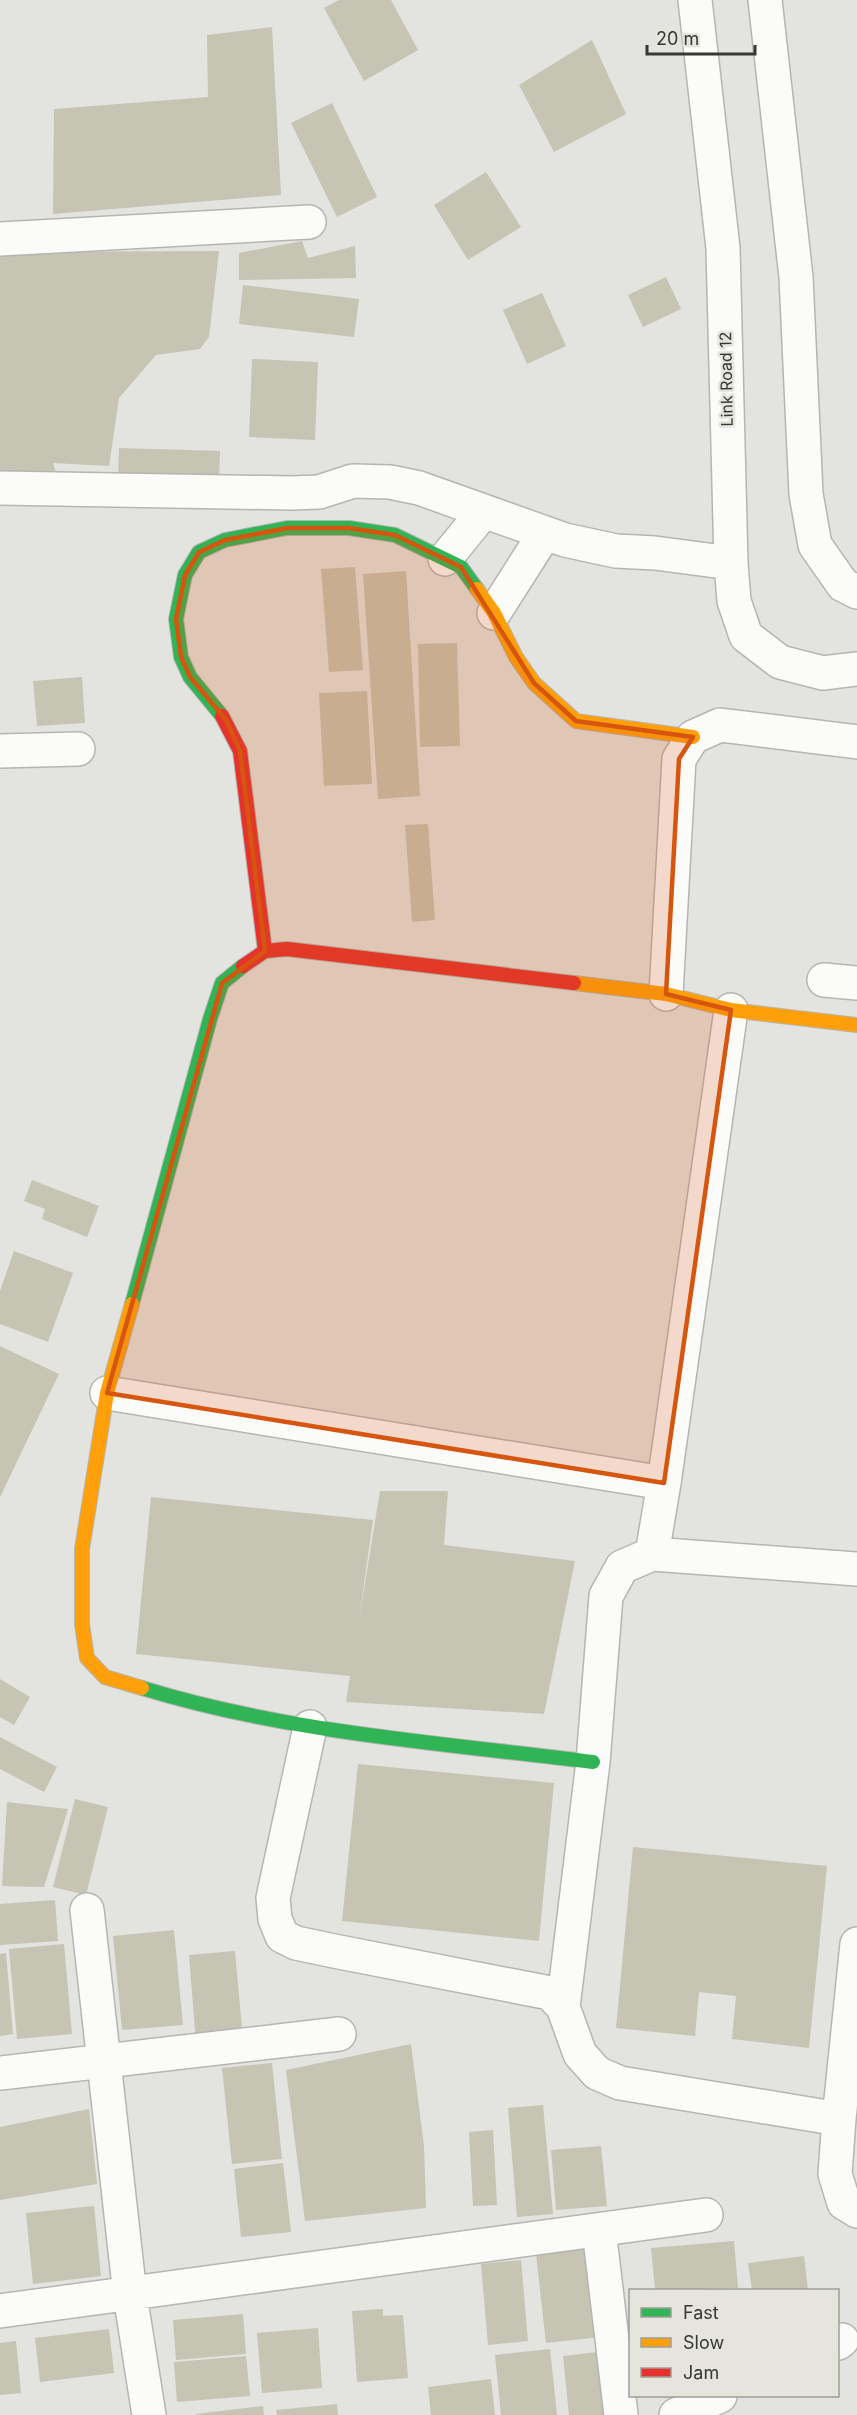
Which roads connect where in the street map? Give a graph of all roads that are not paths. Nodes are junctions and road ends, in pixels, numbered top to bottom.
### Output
1 (695, 0) edge
2 (765, 0) edge
3 (309, 222) dead end
4 (0, 239) edge
5 (0, 488) edge
6 (484, 511) junction
7 (545, 533) junction
8 (445, 559) junction
9 (730, 563) junction
10 (857, 592) edge
11 (494, 613) junction
12 (857, 669) edge
13 (693, 737) junction
14 (857, 742) edge
15 (78, 749) dead end
16 (0, 751) edge
17 (265, 951) junction
18 (824, 980) dead end
19 (857, 983) edge
20 (666, 994) junction
21 (731, 1010) junction
22 (857, 1025) edge
23 (107, 1393) junction
24 (664, 1483) junction
25 (652, 1554) junction
26 (857, 1569) edge
27 (310, 1727) junction
28 (593, 1762) junction
29 (87, 1910) dead end
30 (857, 1944) edge
31 (563, 2007) junction
32 (339, 2034) dead end
33 (102, 2063) junction
34 (0, 2073) edge
35 (839, 2120) junction
36 (857, 2211) edge
37 (706, 2215) dead end
38 (599, 2230) junction
39 (130, 2295) junction
40 (0, 2311) edge
41 (718, 2397) edge
42 (149, 2415) edge
43 (621, 2415) edge
44 (676, 2415) edge

1 - 9 street, Link Road 12
2 - 10 street
3 - 4 street
5 - 6 street
6 - 7 street
6 - 8 street
7 - 9 street
7 - 11 street
8 - 11 street
8 - 17 street
9 - 12 street, Link Road 12
11 - 13 street
13 - 14 street
13 - 20 street
15 - 16 street
17 - 20 street
17 - 23 street
18 - 19 street
20 - 21 street
21 - 22 street
21 - 24 street
23 - 24 street
23 - 27 street
24 - 25 street
25 - 26 street
25 - 28 street
27 - 28 street
27 - 31 street
28 - 31 street
29 - 33 street
30 - 35 street
31 - 35 street
32 - 33 street
33 - 34 street
33 - 39 street
35 - 36 street
37 - 38 street
38 - 39 street
38 - 43 street
39 - 40 street
39 - 42 street
41 - 44 street

